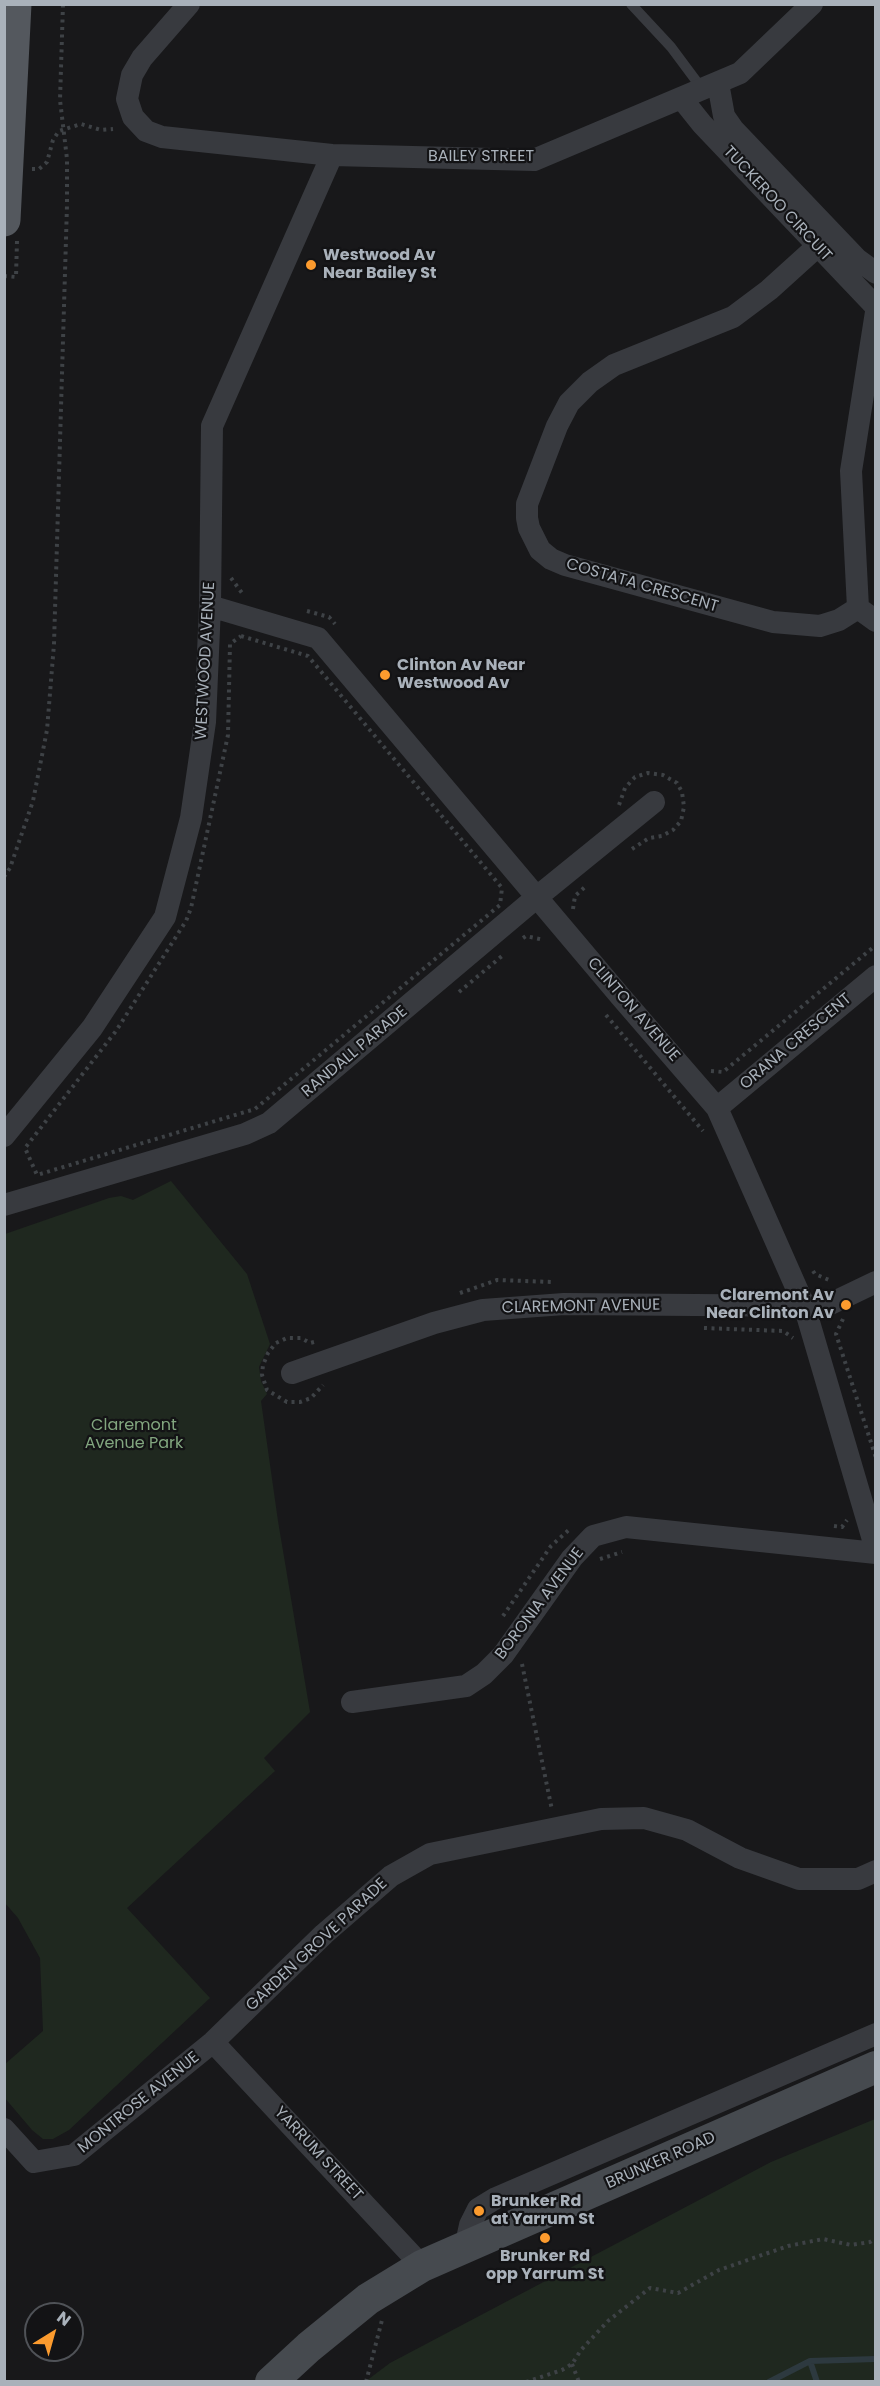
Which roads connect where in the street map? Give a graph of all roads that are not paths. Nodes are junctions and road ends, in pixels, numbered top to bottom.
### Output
1 (15, 4) edge
2 (189, 4) edge
3 (631, 4) edge
4 (812, 4) edge
5 (710, 87) junction
6 (682, 99) junction
7 (332, 154) junction
8 (4, 220) edge
9 (824, 239) junction
10 (876, 273) edge
11 (876, 308) edge
12 (876, 312) edge
13 (210, 606) junction
14 (867, 614) edge
15 (654, 802) dead end
16 (537, 897) junction
17 (876, 976) edge
18 (717, 1108) junction
19 (4, 1136) edge
20 (4, 1204) edge
21 (876, 1282) edge
22 (804, 1305) junction
23 (292, 1373) dead end
24 (876, 1552) edge
25 (352, 1702) dead end
26 (876, 1872) edge
27 (876, 2034) edge
28 (213, 2042) junction
29 (876, 2067) edge
30 (4, 2129) edge
31 (465, 2248) junction
32 (422, 2266) junction
33 (271, 2382) edge

1 - 8 main road
2 - 7 street, BAILEY STREET
3 - 5 lane
4 - 5 street, BAILEY STREET
5 - 6 street, BAILEY STREET
5 - 9 street, TUCKEROO CIRCUIT
6 - 7 street, BAILEY STREET
6 - 9 street, TUCKEROO CIRCUIT
7 - 13 street, WESTWOOD AVENUE
9 - 10 street, TUCKEROO CIRCUIT
9 - 11 street, TUCKEROO CIRCUIT
9 - 14 street, COSTATA CRESCENT
12 - 14 street
13 - 16 street, CLINTON AVENUE
13 - 19 street, WESTWOOD AVENUE
15 - 16 street, RANDALL PARADE
16 - 18 street, CLINTON AVENUE
16 - 20 street, RANDALL PARADE
17 - 18 street, ORANA CRESCENT
18 - 22 street, CLINTON AVENUE
21 - 22 street, CLAREMONT AVENUE
22 - 23 street, CLAREMONT AVENUE
22 - 24 street, CLINTON AVENUE
24 - 25 street, BORONIA AVENUE
26 - 28 street, GARDEN GROVE PARADE
27 - 31 street
28 - 30 street, MONTROSE AVENUE
28 - 32 street, YARRUM STREET
29 - 31 main road, BRUNKER ROAD
31 - 32 main road, BRUNKER ROAD
32 - 33 main road, BRUNKER ROAD

